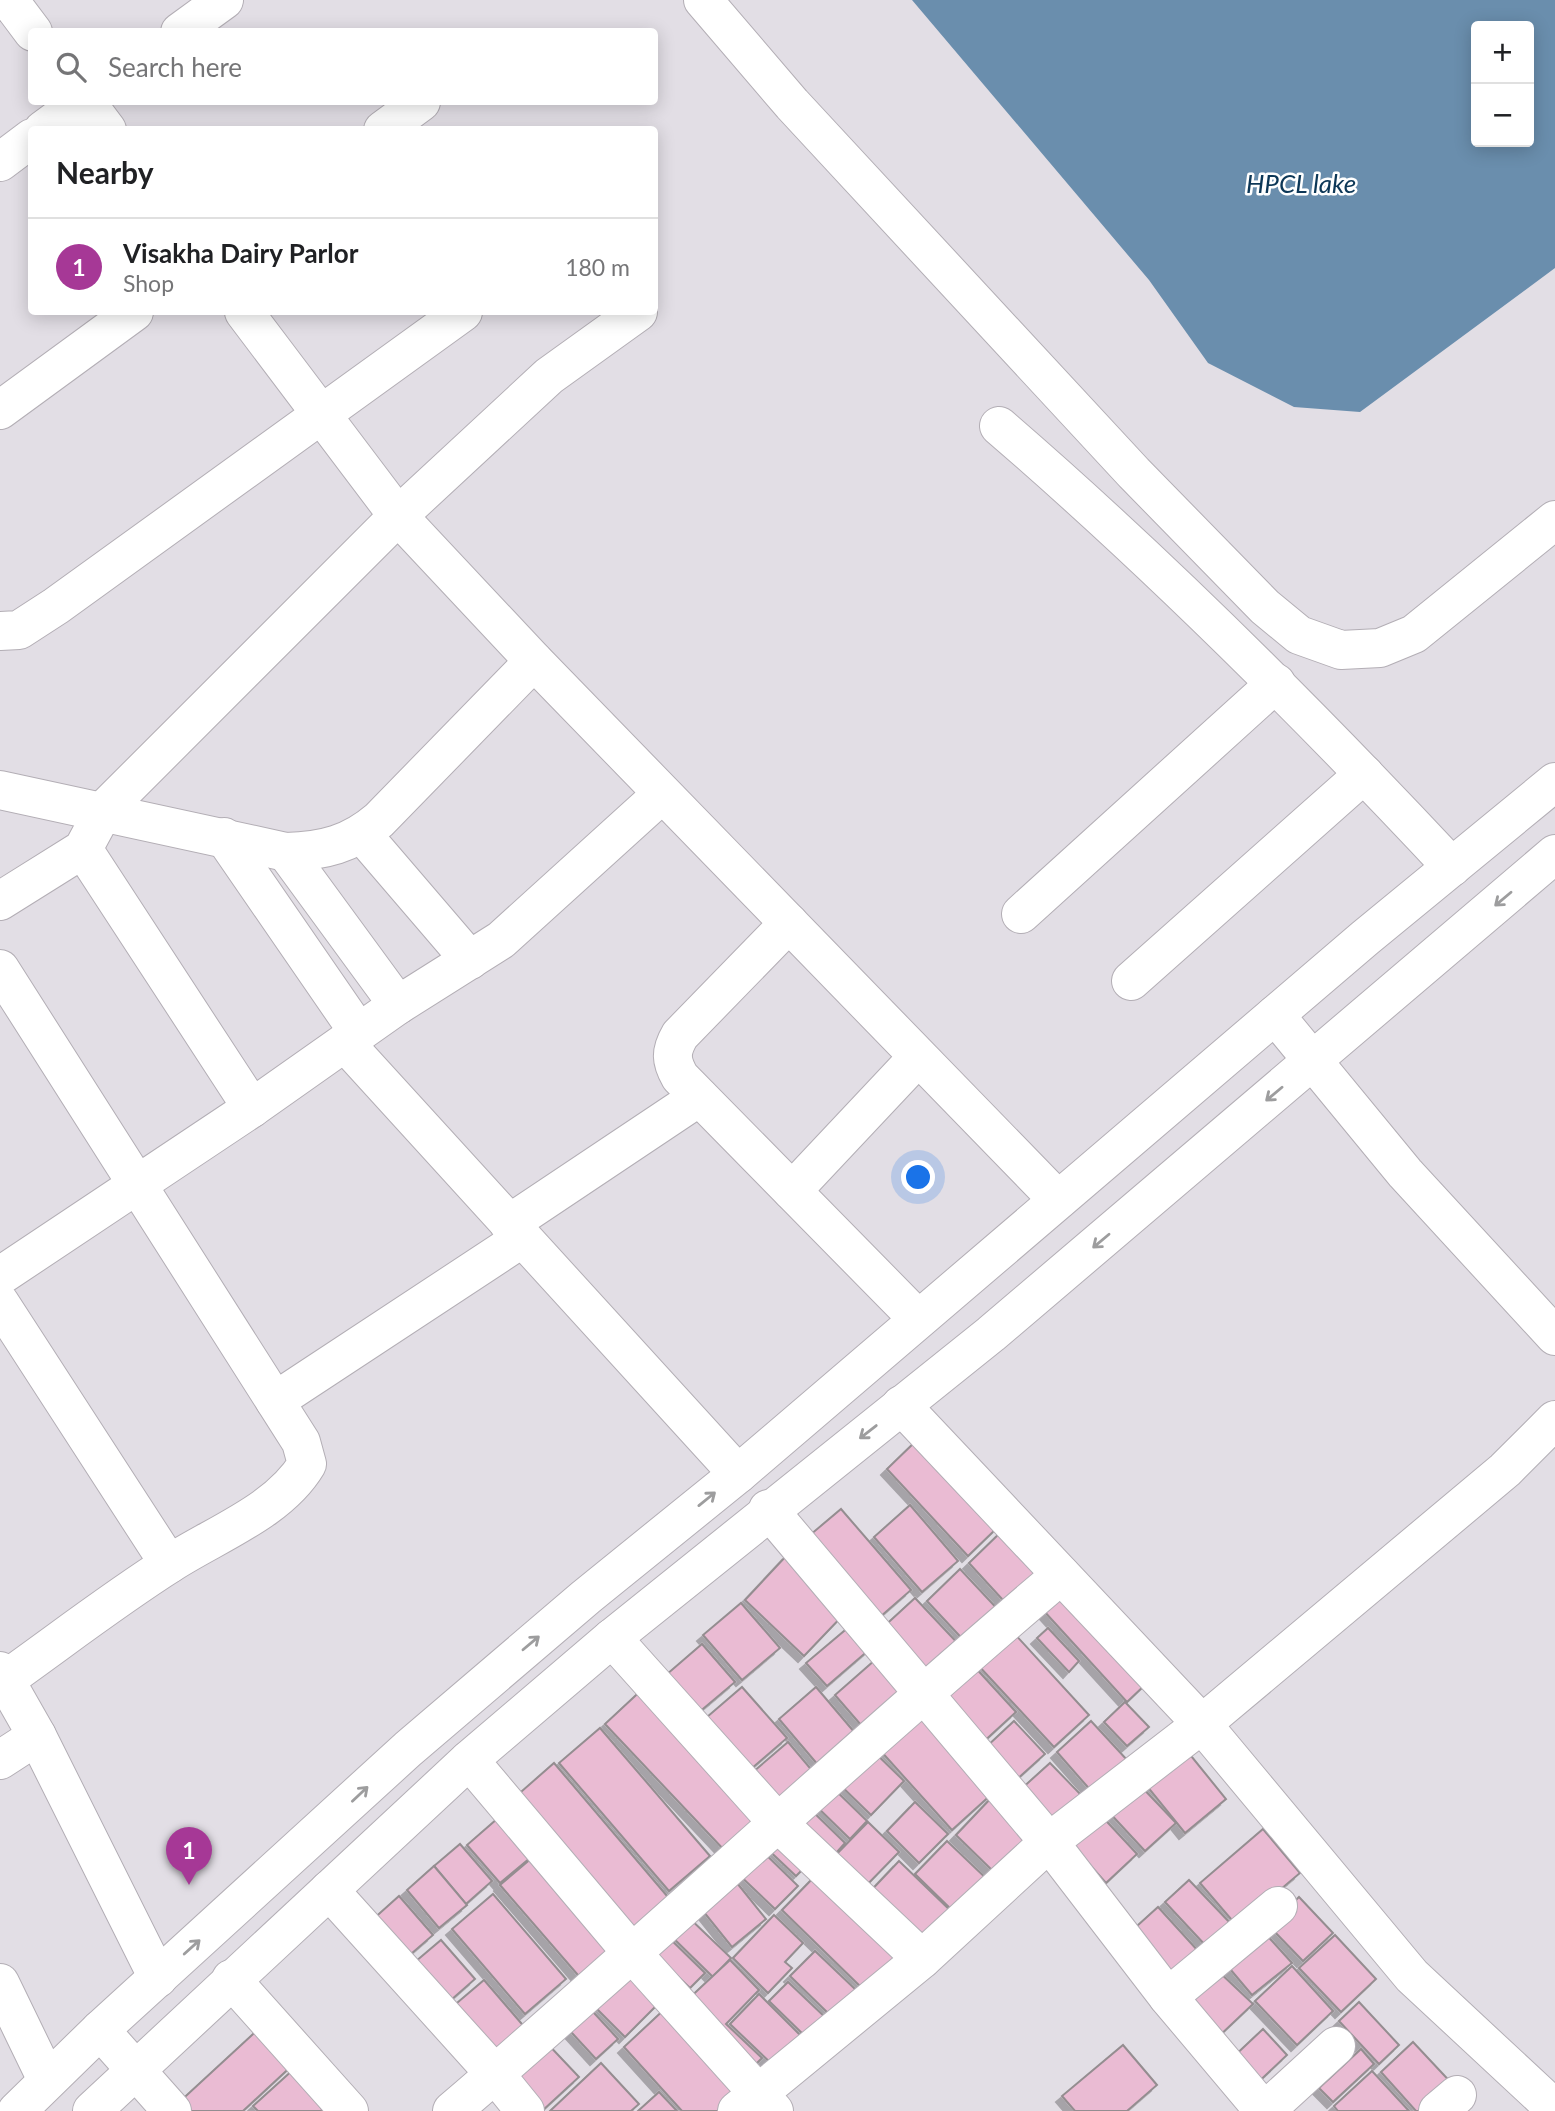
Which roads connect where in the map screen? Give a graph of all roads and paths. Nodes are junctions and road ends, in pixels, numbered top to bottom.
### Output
1 (224, 0) edge
2 (703, 0) edge
3 (186, 28) edge
4 (76, 105) edge
5 (88, 105) edge
6 (417, 105) edge
7 (48, 126) edge
8 (104, 126) edge
9 (388, 126) edge
10 (28, 141) edge
11 (0, 162) edge
12 (130, 315) edge
13 (246, 315) edge
14 (459, 315) edge
15 (634, 315) edge
16 (0, 410) edge
17 (321, 414) junction
18 (999, 426) dead end
19 (398, 516) junction
20 (1555, 520) edge
21 (0, 631) edge
22 (534, 661) junction
23 (1276, 683) junction
24 (1364, 774) junction
25 (1555, 782) edge
26 (0, 790) edge
27 (662, 793) junction
28 (104, 810) junction
29 (362, 835) junction
30 (224, 837) junction
31 (83, 849) junction
32 (286, 852) junction
33 (1555, 854) edge
34 (1452, 867) junction
35 (0, 901) edge
36 (1021, 914) dead end
37 (789, 923) junction
38 (470, 960) junction
39 (0, 969) edge
40 (1131, 981) dead end
41 (398, 1005) junction
42 (1275, 1015) junction
43 (352, 1038) junction
44 (918, 1057) junction
45 (1312, 1062) junction
46 (699, 1097) junction
47 (252, 1108) junction
48 (136, 1185) junction
49 (792, 1191) junction
50 (1058, 1200) junction
51 (515, 1232) junction
52 (0, 1276) edge
53 (0, 1303) edge
54 (918, 1320) junction
55 (1555, 1335) edge
56 (275, 1401) junction
57 (901, 1405) junction
58 (1555, 1420) edge
59 (738, 1474) junction
60 (768, 1510) junction
61 (169, 1564) junction
62 (1061, 1575) junction
63 (612, 1638) junction
64 (2, 1675) edge
65 (921, 1693) junction
66 (1202, 1724) junction
67 (37, 1736) junction
68 (0, 1760) edge
69 (469, 1760) junction
70 (778, 1823) junction
71 (1049, 1842) junction
72 (329, 1890) junction
73 (1278, 1906) dead end
74 (632, 1953) junction
75 (922, 1959) junction
76 (158, 1978) junction
77 (231, 1979) junction
78 (0, 1983) edge
79 (1168, 1997) junction
80 (100, 2030) junction
81 (1336, 2046) dead end
82 (136, 2068) junction
83 (495, 2074) junction
84 (47, 2080) junction
85 (757, 2105) edge
86 (1555, 2109) edge
87 (17, 2111) edge
88 (92, 2111) edge
89 (172, 2111) edge
90 (349, 2111) edge
91 (452, 2111) edge
92 (525, 2111) edge
93 (1264, 2111) edge

1 - 3 street
2 - 20 street
4 - 7 street
5 - 8 street
6 - 9 street
10 - 11 street
12 - 16 street
13 - 17 street
14 - 17 street
15 - 19 street
17 - 19 street
17 - 21 street
18 - 23 street
19 - 22 street
19 - 28 street
22 - 27 street
22 - 29 street
23 - 24 street
23 - 36 street
24 - 34 street
24 - 40 street
25 - 34 street
26 - 28 street
27 - 37 street
27 - 38 street
28 - 30 street
28 - 31 street
29 - 32 street
29 - 38 street
30 - 32 street
30 - 43 street
31 - 35 street
31 - 47 street
32 - 41 street
33 -> 45 street
34 - 42 street
37 - 44 street
37 - 46 street
38 - 41 street
39 - 48 street
41 - 43 street
42 - 45 street
42 - 50 street
43 - 47 street
43 - 51 street
44 - 49 street
44 - 50 street
45 - 55 street
45 -> 57 street
46 - 49 street
46 - 51 street
47 - 48 street
48 - 52 street
48 - 56 street
49 - 54 street
50 - 54 street
51 - 56 street
51 - 59 street
53 - 61 street
54 - 59 street
56 - 61 street
57 -> 60 street
57 - 62 street
58 - 66 street
76 -> 59 street
60 - 63 street
60 - 65 street
61 - 64 street
62 - 65 street
62 - 66 street
63 - 69 street
63 - 70 street
64 - 67 street
65 - 70 street
65 - 71 street
66 - 71 street
66 - 86 street
67 - 68 street
67 - 76 street
69 - 72 street
69 - 74 street
70 - 74 street
70 - 75 street
71 - 75 street
71 - 79 street
72 - 77 street
72 - 83 street
73 - 79 street
74 - 83 street
74 - 85 street
75 - 85 street
76 - 80 street
77 - 82 street
77 - 90 street
78 - 84 street
79 - 93 street
80 - 82 street
80 - 84 street
81 - 93 street
82 - 88 street
82 - 89 street
83 - 91 street
83 - 92 street
84 - 87 street

